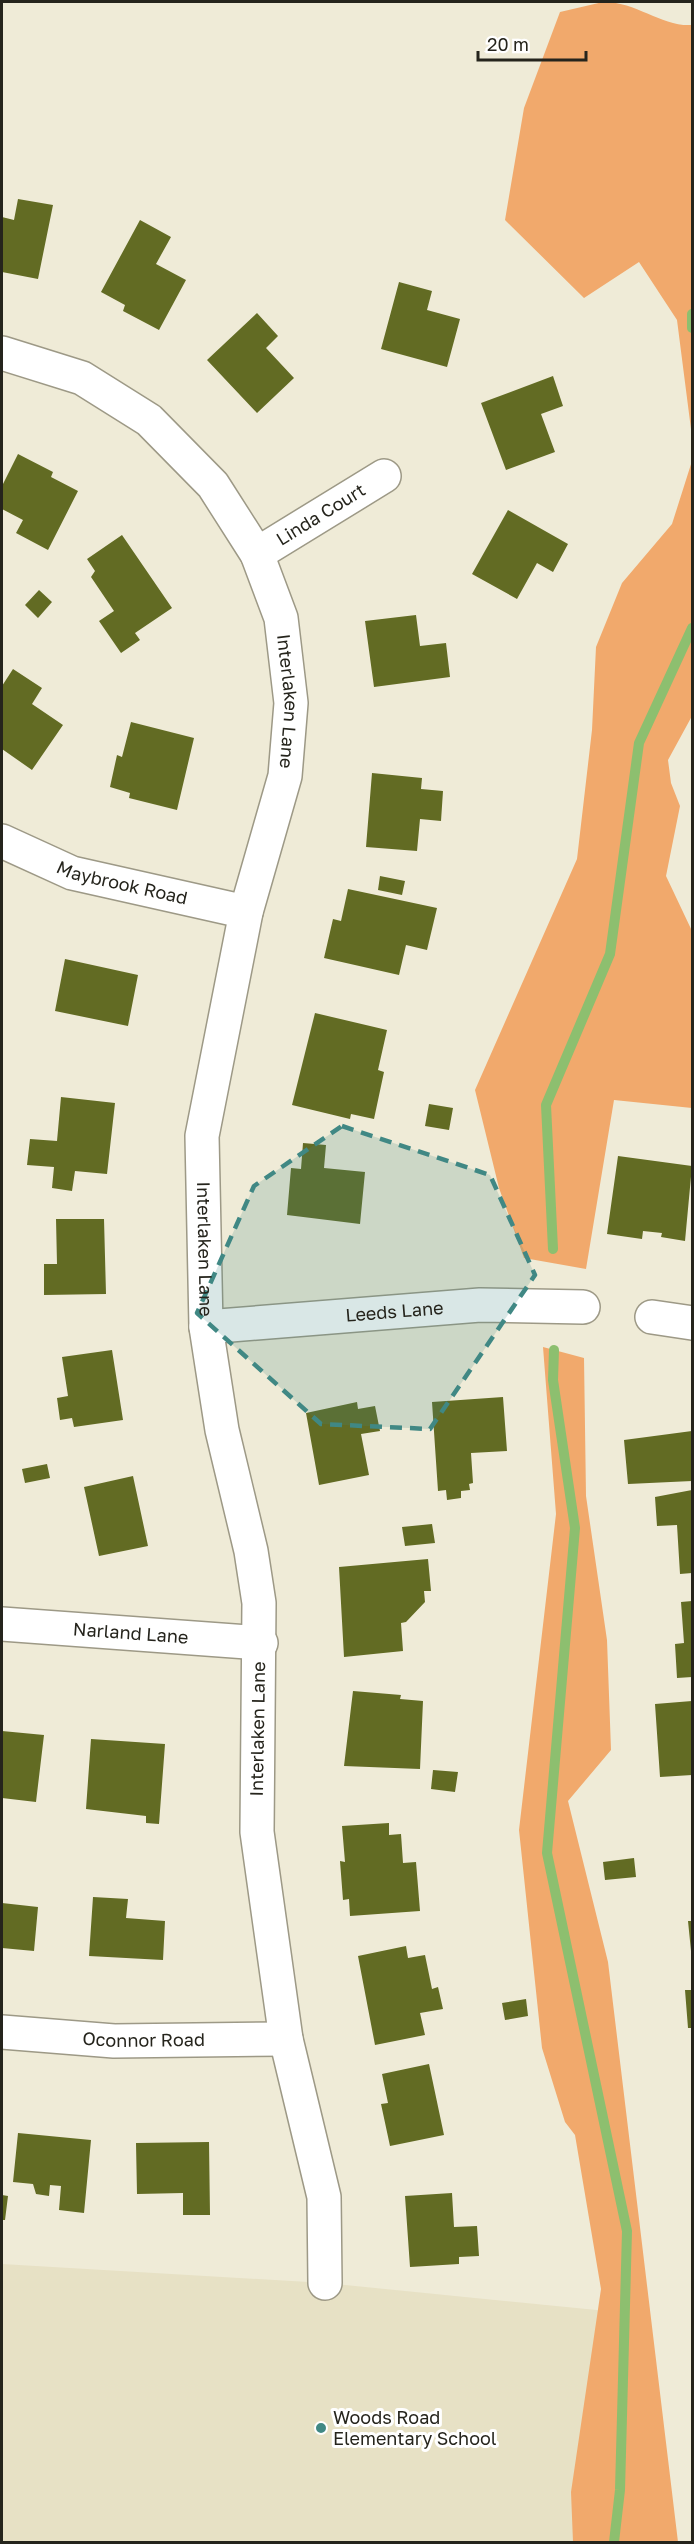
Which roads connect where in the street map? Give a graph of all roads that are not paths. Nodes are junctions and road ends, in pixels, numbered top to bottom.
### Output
1 (2, 352) edge
2 (384, 476) dead end
3 (257, 554) junction
4 (2, 841) edge
5 (246, 912) junction
6 (583, 1307) dead end
7 (652, 1317) dead end
8 (693, 1323) edge
9 (206, 1327) junction
10 (2, 1624) edge
11 (261, 1643) junction
12 (2, 2031) edge
13 (286, 2039) junction
14 (325, 2283) dead end

1 - 3 street, Interlaken Lane
2 - 3 street, Linda Court
3 - 5 street, Interlaken Lane
4 - 5 street, Maybrook Road
5 - 9 street, Interlaken Lane
6 - 9 street, Leeds Lane
7 - 8 street
9 - 11 street, Interlaken Lane
10 - 11 street, Narland Lane
11 - 13 street, Interlaken Lane
12 - 13 street, Oconnor Road
13 - 14 street, Interlaken Lane

